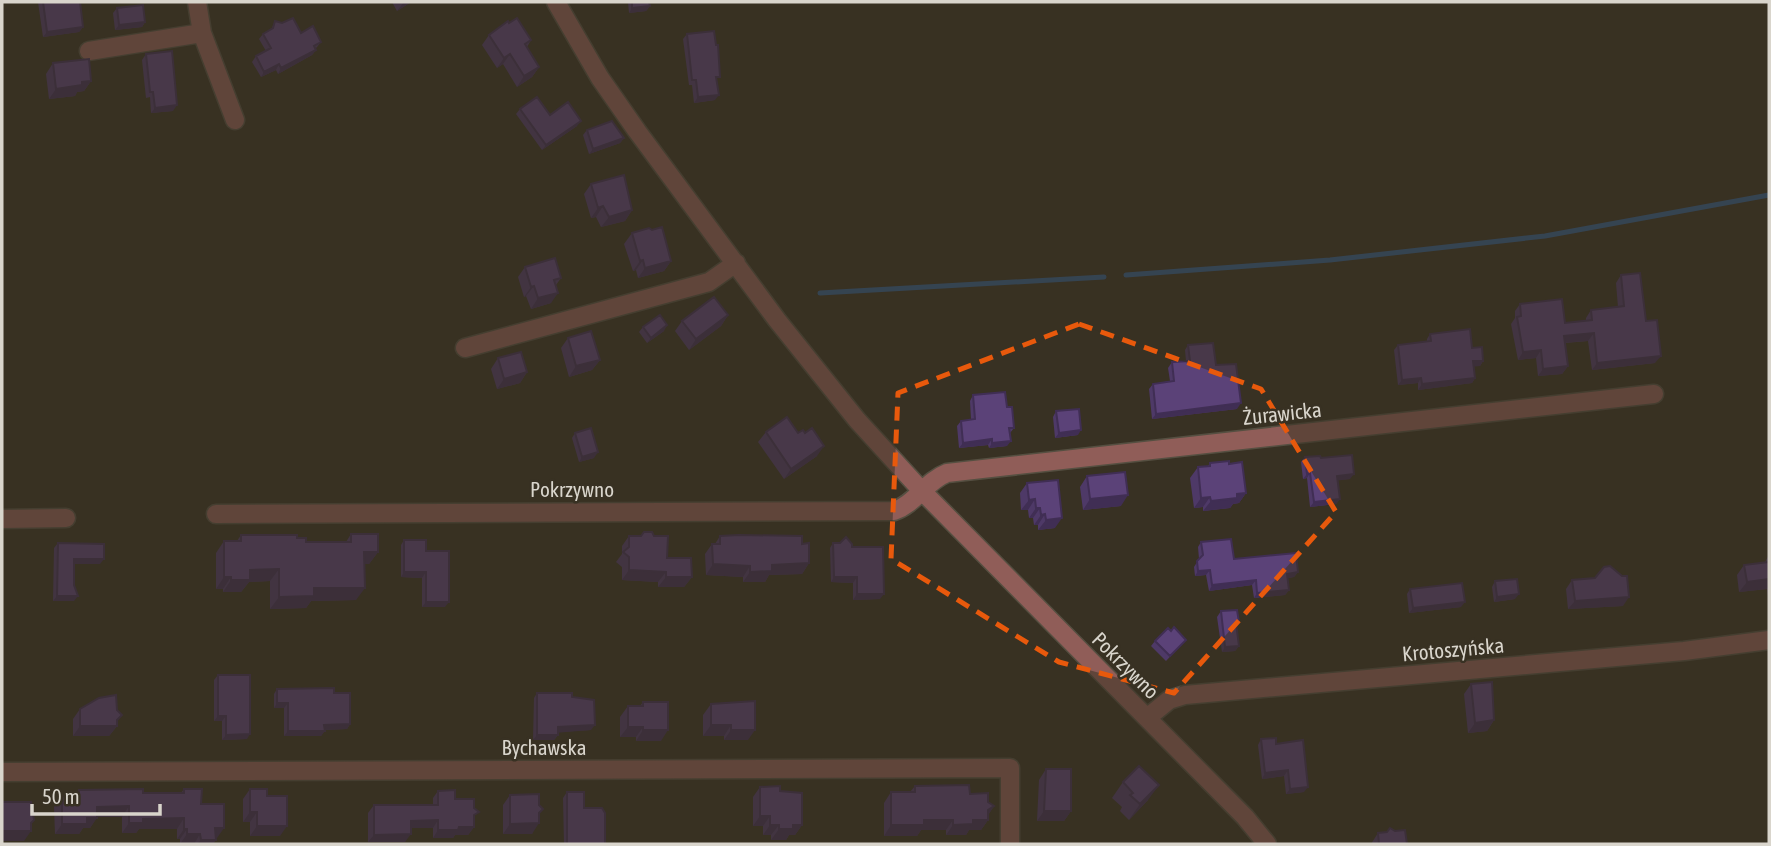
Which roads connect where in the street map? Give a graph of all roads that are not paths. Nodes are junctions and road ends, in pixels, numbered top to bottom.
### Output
1 (197, 2) edge
2 (556, 2) edge
3 (202, 33) junction
4 (89, 51) dead end
5 (235, 120) dead end
6 (736, 263) junction
7 (465, 348) dead end
8 (1654, 394) dead end
9 (921, 490) junction
10 (215, 513) dead end
11 (66, 518) dead end
12 (2, 519) edge
13 (1769, 640) edge
14 (1147, 718) junction
15 (2, 772) edge
16 (1010, 844) edge
17 (1266, 844) edge

1 - 3 street
2 - 6 street, Pokrzywno
3 - 4 street
3 - 5 street
6 - 7 street
6 - 9 street, Pokrzywno
8 - 9 street, Żurawicka
9 - 10 street, Pokrzywno
9 - 14 street, Pokrzywno
11 - 12 street
13 - 14 street, Krotoszyńska
14 - 17 street, Pokrzywno
15 - 16 street, Bychawska

